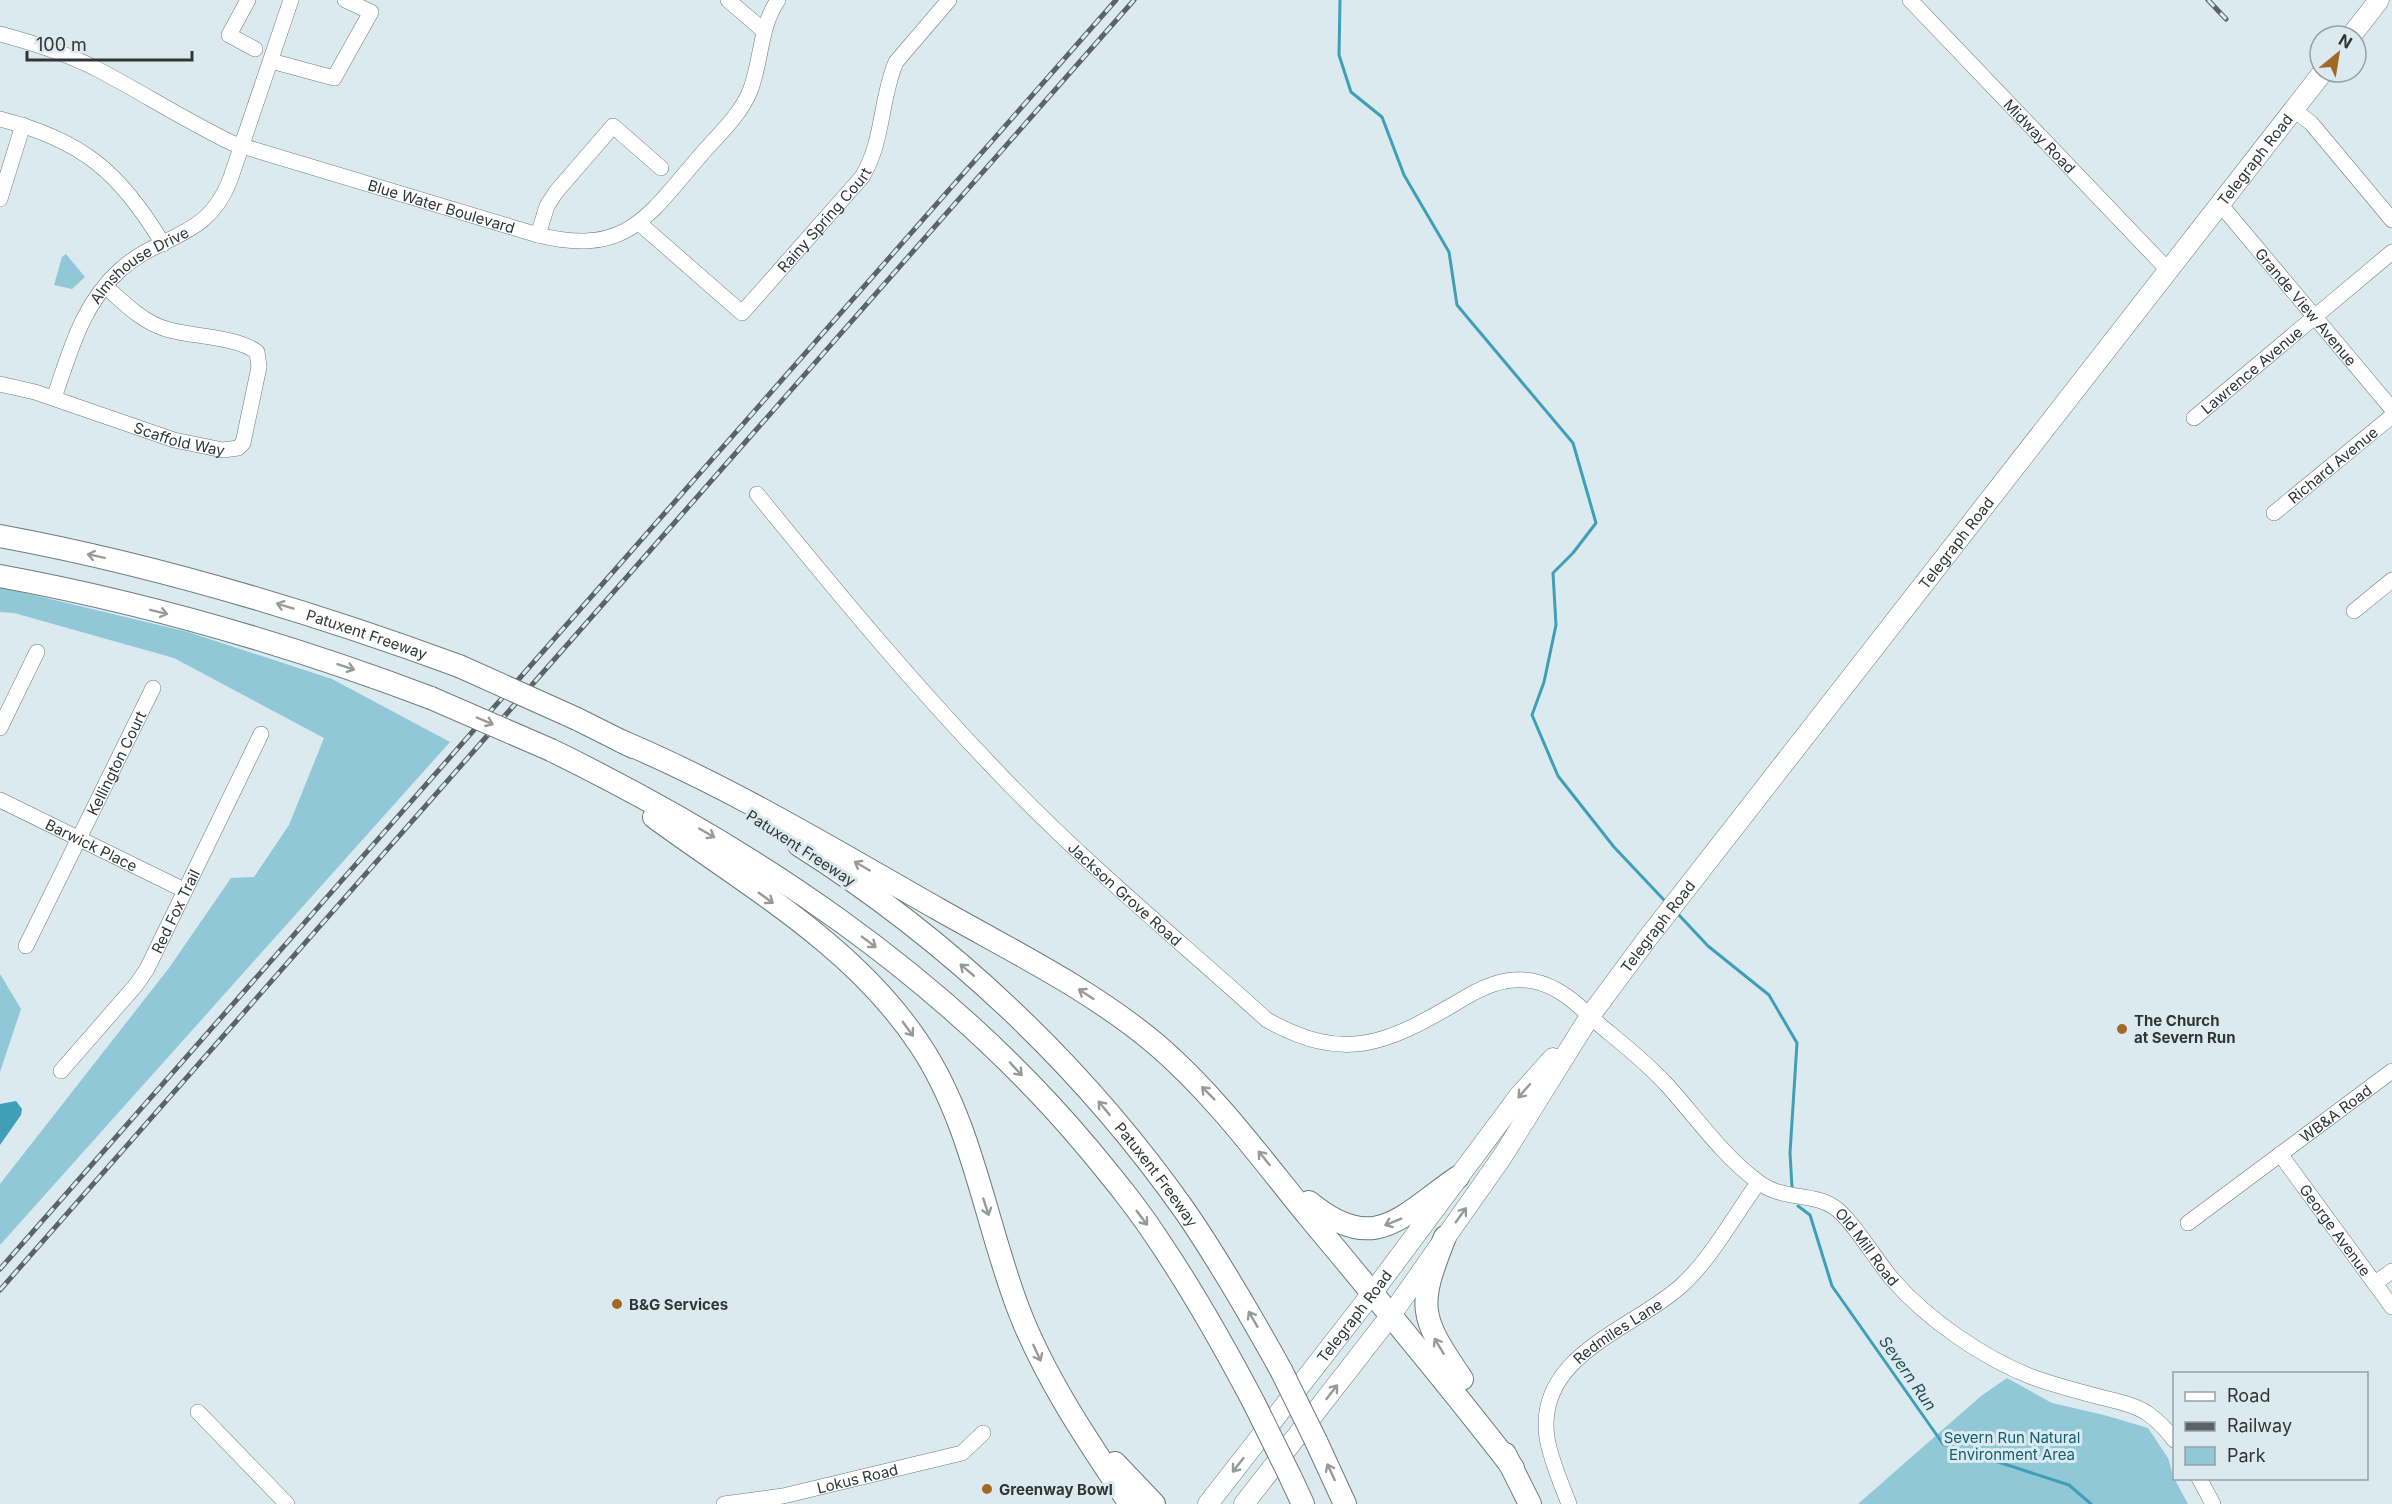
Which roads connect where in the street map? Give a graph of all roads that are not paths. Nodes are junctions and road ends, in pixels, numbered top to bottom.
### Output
1 (249, 0) edge
2 (291, 0) edge
3 (345, 0) edge
4 (728, 0) edge
5 (778, 0) edge
6 (949, 0) edge
7 (1910, 0) edge
8 (2379, 0) edge
9 (2360, 24) edge
10 (764, 32) junction
11 (0, 34) edge
12 (255, 49) dead end
13 (271, 61) junction
14 (2314, 84) edge
15 (2294, 110) junction
16 (0, 118) edge
17 (23, 125) junction
18 (242, 146) junction
19 (661, 168) dead end
20 (0, 199) edge
21 (2220, 204) junction
22 (2392, 220) edge
23 (639, 223) junction
24 (538, 235) junction
25 (163, 244) junction
26 (2392, 252) edge
27 (2168, 270) junction
28 (105, 286) junction
29 (2315, 317) junction
30 (0, 384) edge
31 (54, 398) junction
32 (2392, 410) edge
33 (2392, 416) edge
34 (2194, 418) dead end
35 (757, 494) dead end
36 (2274, 513) dead end
37 (0, 536) edge
38 (0, 576) edge
39 (2392, 580) edge
40 (2354, 611) dead end
41 (37, 652) dead end
42 (153, 688) dead end
43 (0, 728) edge
44 (261, 734) dead end
45 (621, 741) junction
46 (557, 753) junction
47 (0, 800) edge
48 (78, 839) junction
49 (184, 890) junction
50 (26, 946) dead end
51 (1590, 1016) junction
52 (61, 1071) dead end
53 (2392, 1071) edge
54 (2280, 1154) junction
55 (1458, 1177) junction
56 (1281, 1179) junction
57 (1758, 1183) junction
58 (2188, 1223) dead end
59 (1445, 1237) junction
60 (2392, 1271) edge
61 (2374, 1283) junction
62 (1373, 1292) junction
63 (2392, 1307) edge
64 (1391, 1315) junction
65 (1071, 1411) junction
66 (198, 1412) dead end
67 (983, 1433) dead end
68 (2173, 1438) edge
69 (1513, 1468) junction
70 (2200, 1480) edge
71 (287, 1504) edge
72 (724, 1504) edge
73 (1130, 1504) edge
74 (1155, 1504) edge
75 (1208, 1504) edge
76 (1244, 1504) edge
77 (1303, 1504) edge
78 (1345, 1504) edge
79 (1530, 1504) edge
80 (1569, 1504) edge
81 (2213, 1504) edge

1 - 12 street
2 - 13 street, Almshouse Drive
3 - 13 street
4 - 10 street
5 - 10 street, Blue Water Boulevard
6 - 23 street, Rainy Spring Court
7 - 27 street, Midway Road
8 - 9 main road
10 - 23 street, Blue Water Boulevard
11 - 18 street, Blue Water Boulevard
13 - 18 street, Almshouse Drive
14 - 15 main road, Telegraph Road
15 - 21 main road, Telegraph Road
15 - 22 street
16 - 17 street
17 - 20 street
17 - 25 street
18 - 24 street, Blue Water Boulevard
18 - 25 street, Almshouse Drive
19 - 24 street
21 - 27 main road, Telegraph Road
21 - 29 street, Grande View Avenue
23 - 24 street, Blue Water Boulevard
25 - 28 street, Almshouse Drive
26 - 29 street, Lawrence Avenue
27 - 51 main road, Telegraph Road
28 - 31 street, Almshouse Drive
28 - 31 street, Scaffold Way
29 - 32 street, Grande View Avenue
29 - 34 street, Lawrence Avenue
30 - 31 street, Scaffold Way
33 - 36 street, Richard Avenue
35 - 51 street, Jackson Grove Road
45 -> 37 highway, Patuxent Freeway, bridge
38 -> 46 highway, bridge
39 - 40 street
41 - 43 street
42 - 48 street, Kellington Court
44 - 49 street, Red Fox Trail
56 -> 45 highway
78 -> 45 highway, Patuxent Freeway, bridge
46 -> 65 highway
46 -> 77 highway, bridge
47 - 48 street, Barwick Place
48 - 49 street, Barwick Place
48 - 50 street, Kellington Court
49 - 52 street, Red Fox Trail
51 -> 55 main road, Telegraph Road
51 - 57 street, Old Mill Road
59 -> 51 main road, Telegraph Road
53 - 54 street, WB&A Road
54 - 58 street, WB&A Road
54 - 61 street, George Avenue
55 -> 56 highway
55 - 62 main road, Telegraph Road
56 - 62 highway
57 - 68 street, Old Mill Road
57 - 80 street, Redmiles Lane
59 - 64 main road, Telegraph Road
69 -> 59 highway
60 - 61 street
61 - 63 street, George Avenue
62 - 64 highway
62 -> 75 main road, Telegraph Road
64 - 69 highway
76 -> 64 main road, Telegraph Road
65 - 73 highway
65 - 74 highway
66 - 71 street
67 - 72 street, Lokus Road
69 - 79 highway
70 - 81 street

